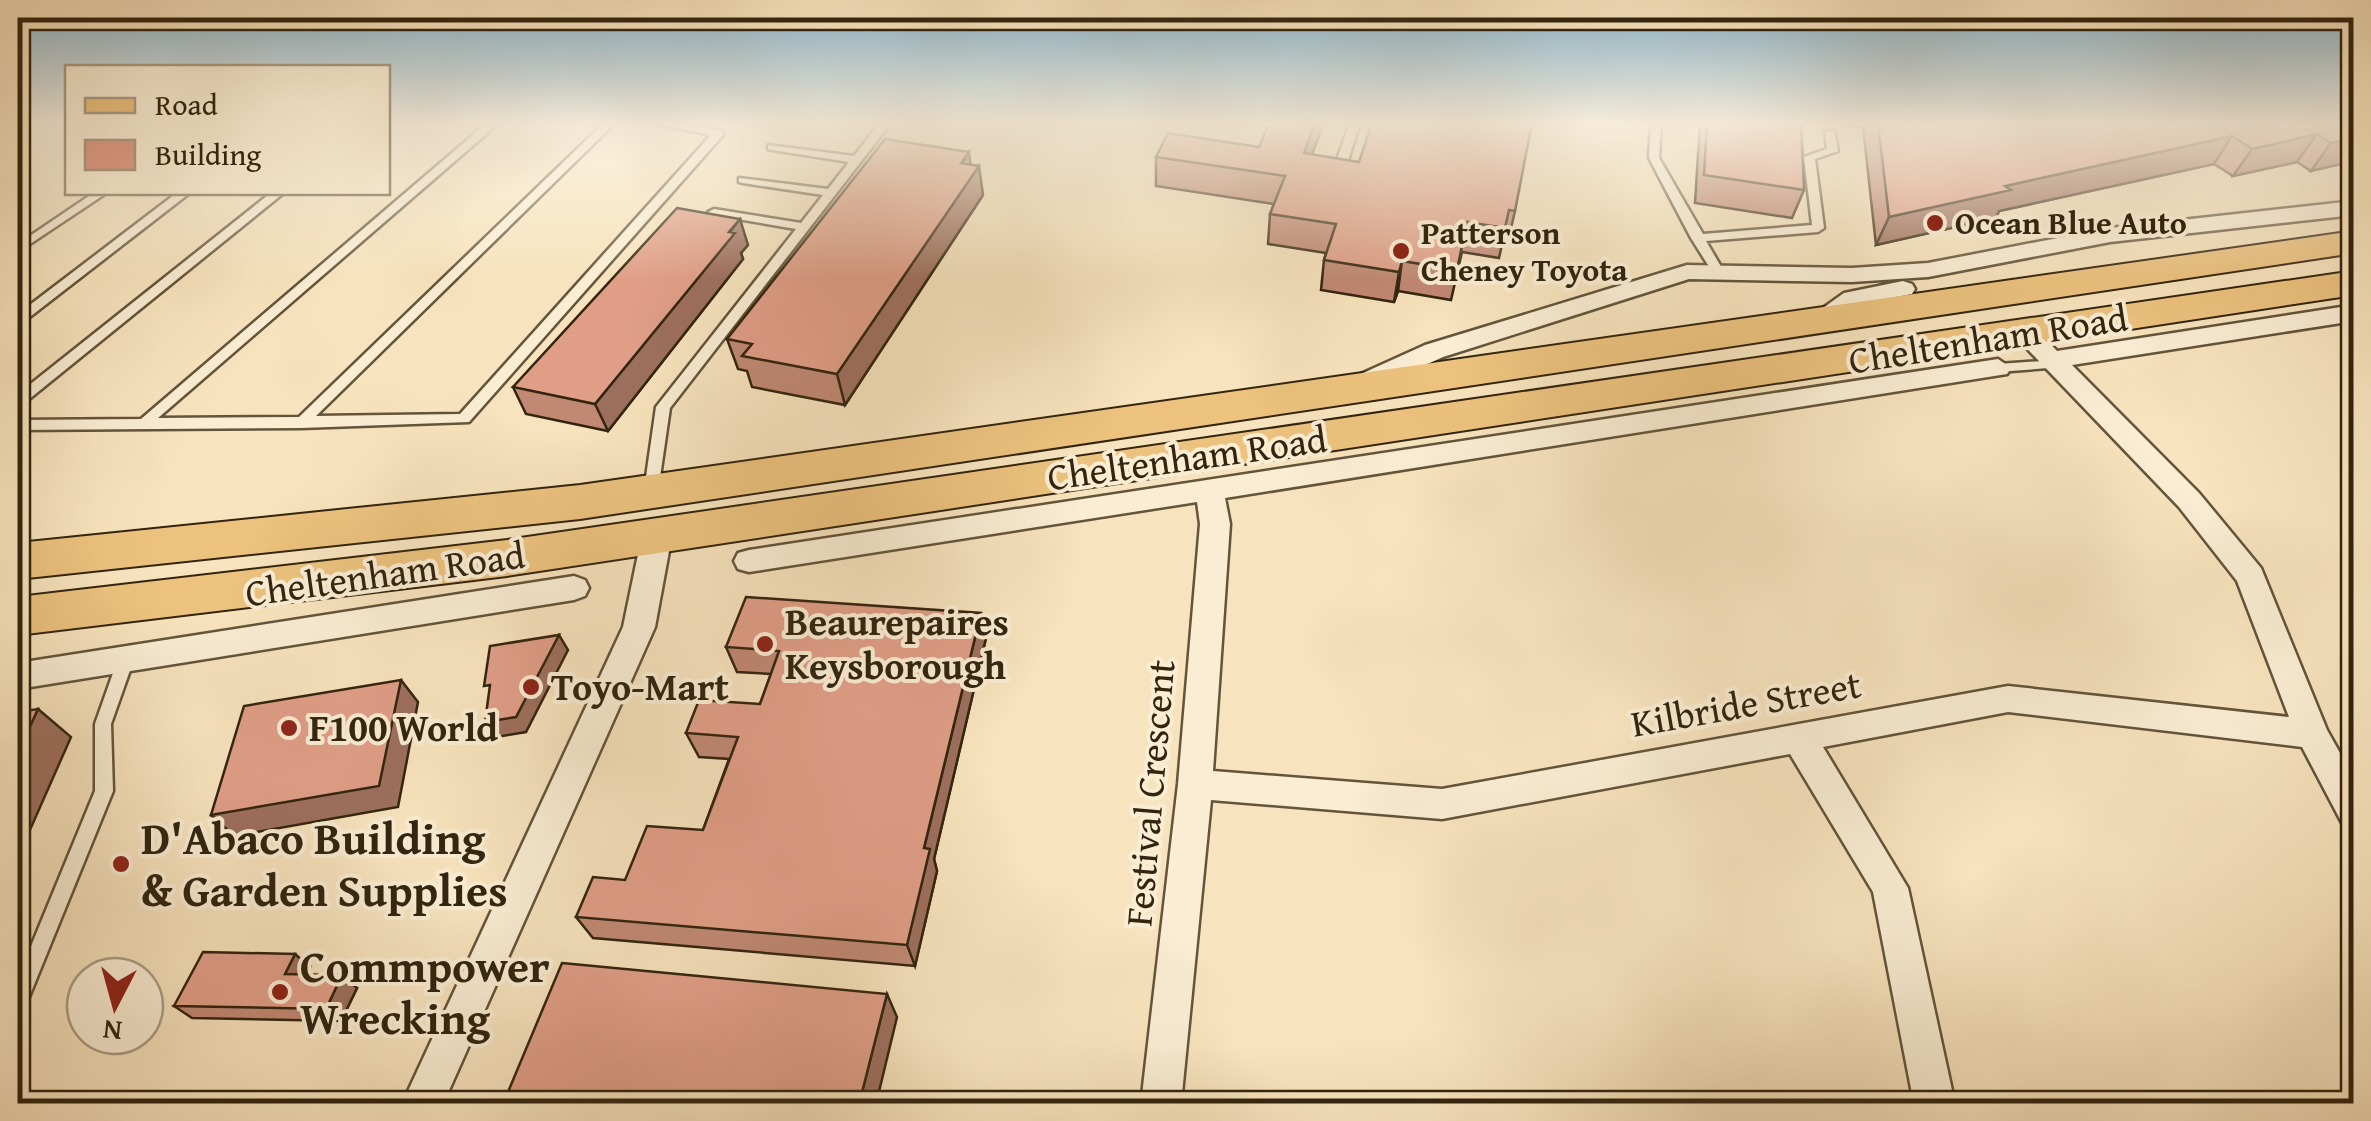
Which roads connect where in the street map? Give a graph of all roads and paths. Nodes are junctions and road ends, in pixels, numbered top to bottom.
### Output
1 (433, 175) edge
2 (556, 175) edge
3 (680, 175) edge
4 (844, 175) edge
5 (1338, 175) edge
6 (1663, 175) edge
7 (1811, 175) edge
8 (742, 180) dead end
9 (1336, 180) edge
10 (830, 193) junction
11 (99, 195) edge
12 (182, 195) edge
13 (276, 195) edge
14 (2354, 208) edge
15 (714, 212) edge
16 (804, 227) junction
17 (1697, 238) junction
18 (2354, 242) edge
19 (18, 249) edge
20 (1717, 270) junction
21 (2354, 283) edge
22 (1921, 289) junction
23 (2354, 313) edge
24 (18, 320) edge
25 (2045, 352) junction
26 (1998, 368) joint
27 (1340, 393) junction
28 (18, 400) edge
29 (143, 424) junction
30 (300, 424) junction
31 (18, 425) edge
32 (1210, 490) junction
33 (868, 505) junction
34 (654, 513) junction
35 (912, 535) junction
36 (507, 558) junction
37 (18, 560) edge
38 (750, 561) dead end
39 (574, 588) dead end
40 (434, 610) junction
41 (18, 616) edge
42 (126, 659) junction
43 (18, 676) edge
44 (2312, 734) junction
45 (1798, 737) junction
46 (1196, 784) junction
47 (2354, 812) edge
48 (18, 1000) edge
49 (422, 1104) edge
50 (1161, 1104) edge
51 (1935, 1104) edge

1 - 29 lane
2 - 30 lane
3 - 30 lane
4 - 10 lane
5 - 9 lane
6 - 17 lane
7 - 17 lane
8 - 10 lane
10 - 16 lane
11 - 19 lane
12 - 24 lane
13 - 28 lane
14 - 22 street, Cheltenham Road
15 - 16 lane
16 - 34 lane
17 - 20 lane
18 - 22 main road, Cheltenham Road
20 - 22 street, Cheltenham Road
20 - 27 street, Cheltenham Road
21 - 25 main road, Cheltenham Road
22 - 25 main road
22 - 27 main road, Cheltenham Road
23 - 25 street, Cheltenham Road
25 - 26 lane, Cheltenham Road
25 - 33 main road, Cheltenham Road
25 - 44 street
26 - 32 street, Cheltenham Road
27 - 34 main road, Cheltenham Road
29 - 30 lane
29 - 31 lane
32 - 35 street, Cheltenham Road
32 - 46 street, Festival Crescent
33 - 34 main road, Cheltenham Road
33 - 35 street
34 - 36 main road, Cheltenham Road
34 - 37 main road, Cheltenham Road
34 - 49 street
35 - 38 street, Cheltenham Road
36 - 40 street
36 - 41 main road, Cheltenham Road
39 - 40 street, Cheltenham Road
40 - 42 street, Cheltenham Road
42 - 43 street, Cheltenham Road
42 - 48 lane
44 - 45 street, Kilbride Street
44 - 47 street
45 - 46 street, Kilbride Street
45 - 51 street
46 - 50 street, Festival Crescent

